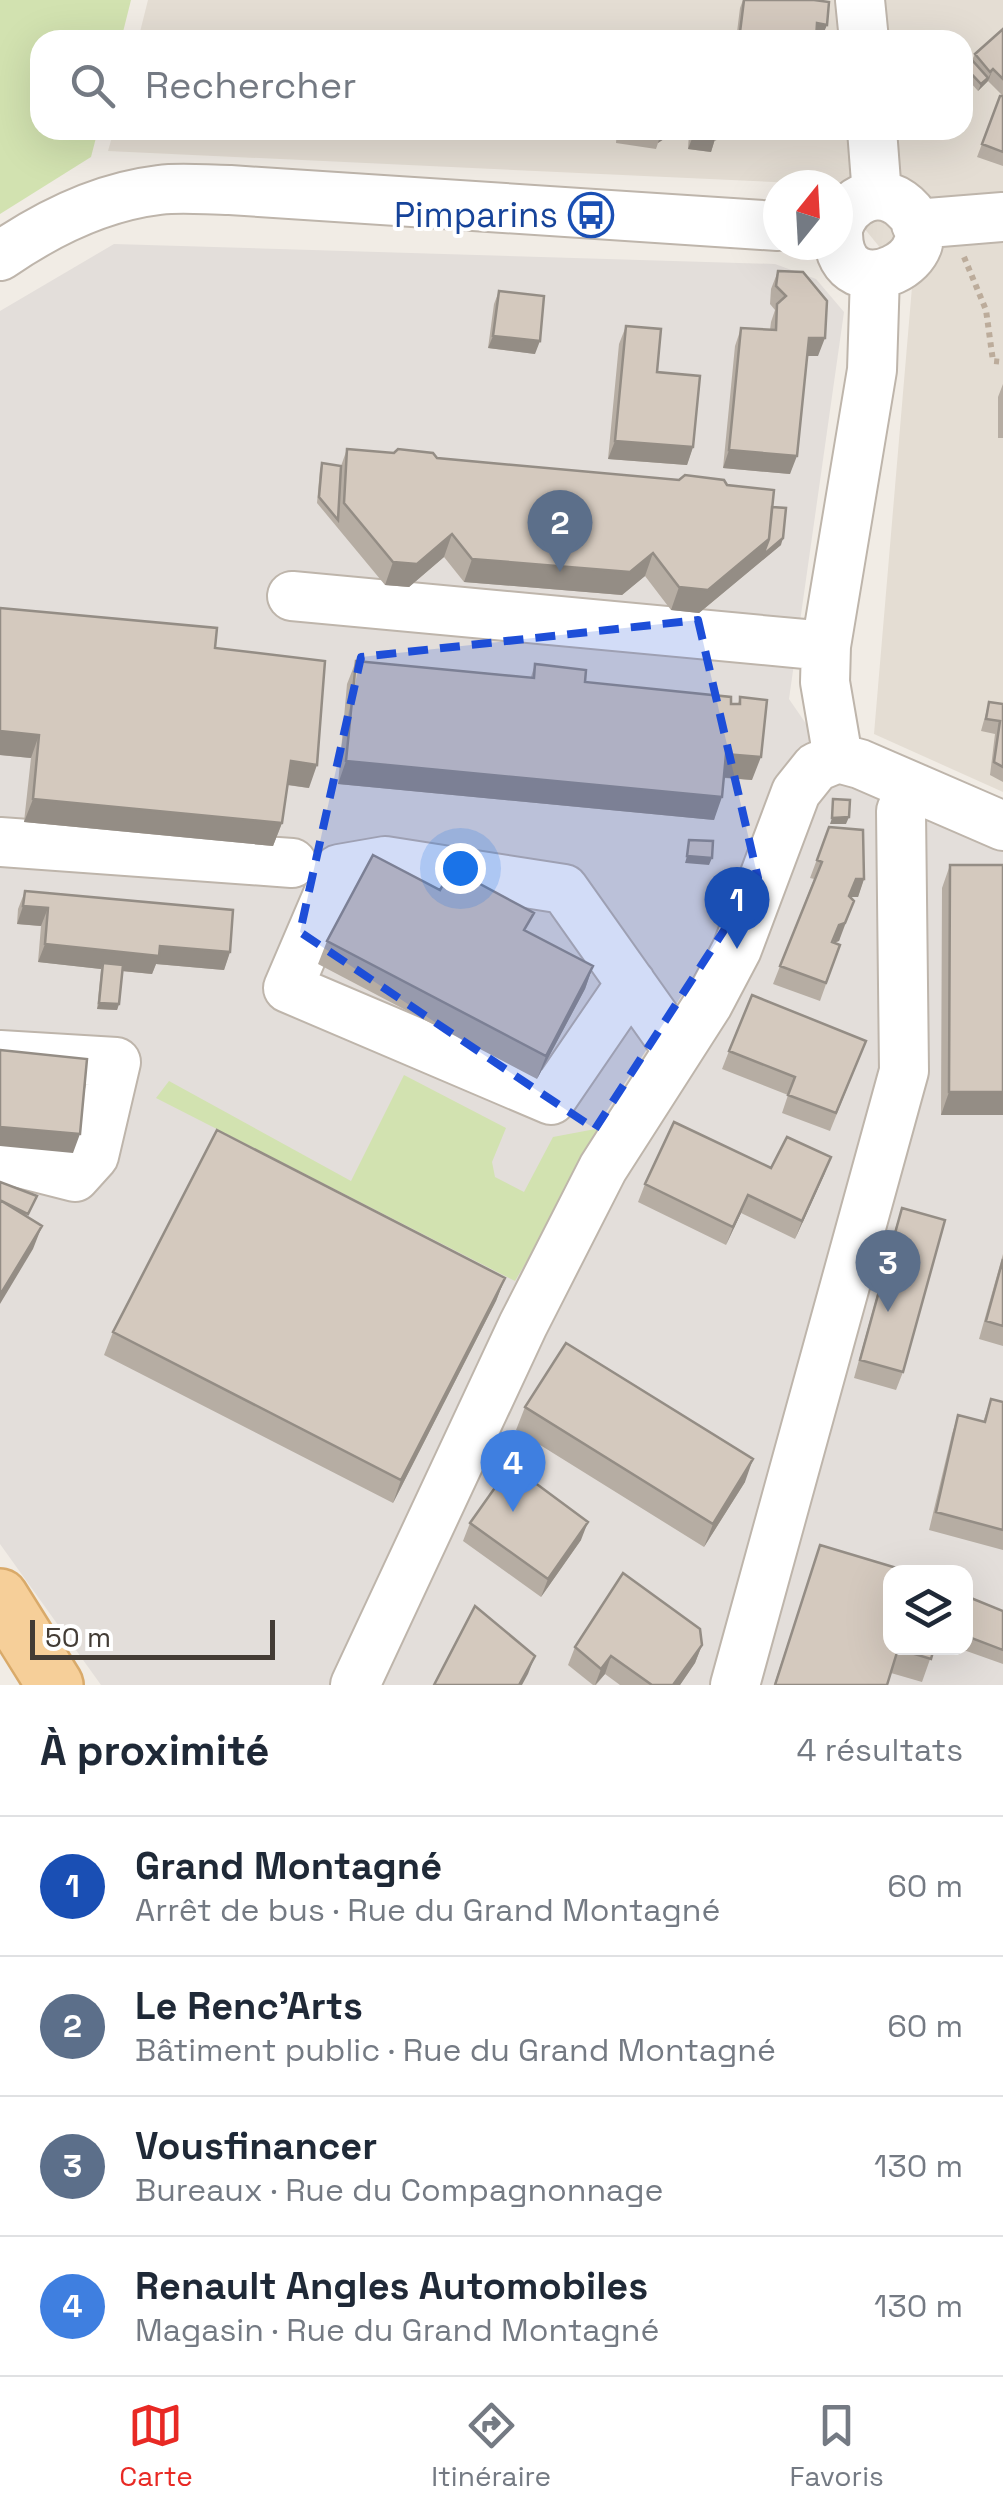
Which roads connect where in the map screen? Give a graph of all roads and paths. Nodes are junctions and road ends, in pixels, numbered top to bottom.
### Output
1 (860, 0) edge
2 (863, 30) edge
3 (873, 140) edge
4 (876, 195) junction
5 (853, 205) edge
6 (1003, 217) edge
7 (916, 224) junction
8 (763, 225) edge
9 (958, 250) dead end
10 (0, 256) edge
11 (846, 260) edge
12 (875, 275) junction
13 (1003, 362) edge
14 (292, 596) dead end
15 (826, 646) junction
16 (838, 758) junction
17 (911, 787) junction
18 (1003, 826) edge
19 (0, 842) edge
20 (292, 863) dead end
21 (630, 983) junction
22 (678, 1050) junction
23 (0, 1055) edge
24 (0, 1158) edge
25 (0, 1597) edge
26 (0, 1658) edge
27 (17, 1685) edge
28 (55, 1685) edge
29 (354, 1685) edge
30 (734, 1685) edge

1 - 2 street
3 - 4 street
4 - 5 street
4 - 7 street
6 - 7 street
7 - 12 street
8 - 10 street
9 - 13 path
11 - 12 street
12 - 15 street
14 - 15 street
15 - 16 street
16 - 17 street
16 - 22 street
17 - 18 street
17 - 30 street
19 - 20 street
21 - 21 street
21 - 22 street
22 - 29 street
23 - 24 street
25 - 28 main road
26 - 27 main road

